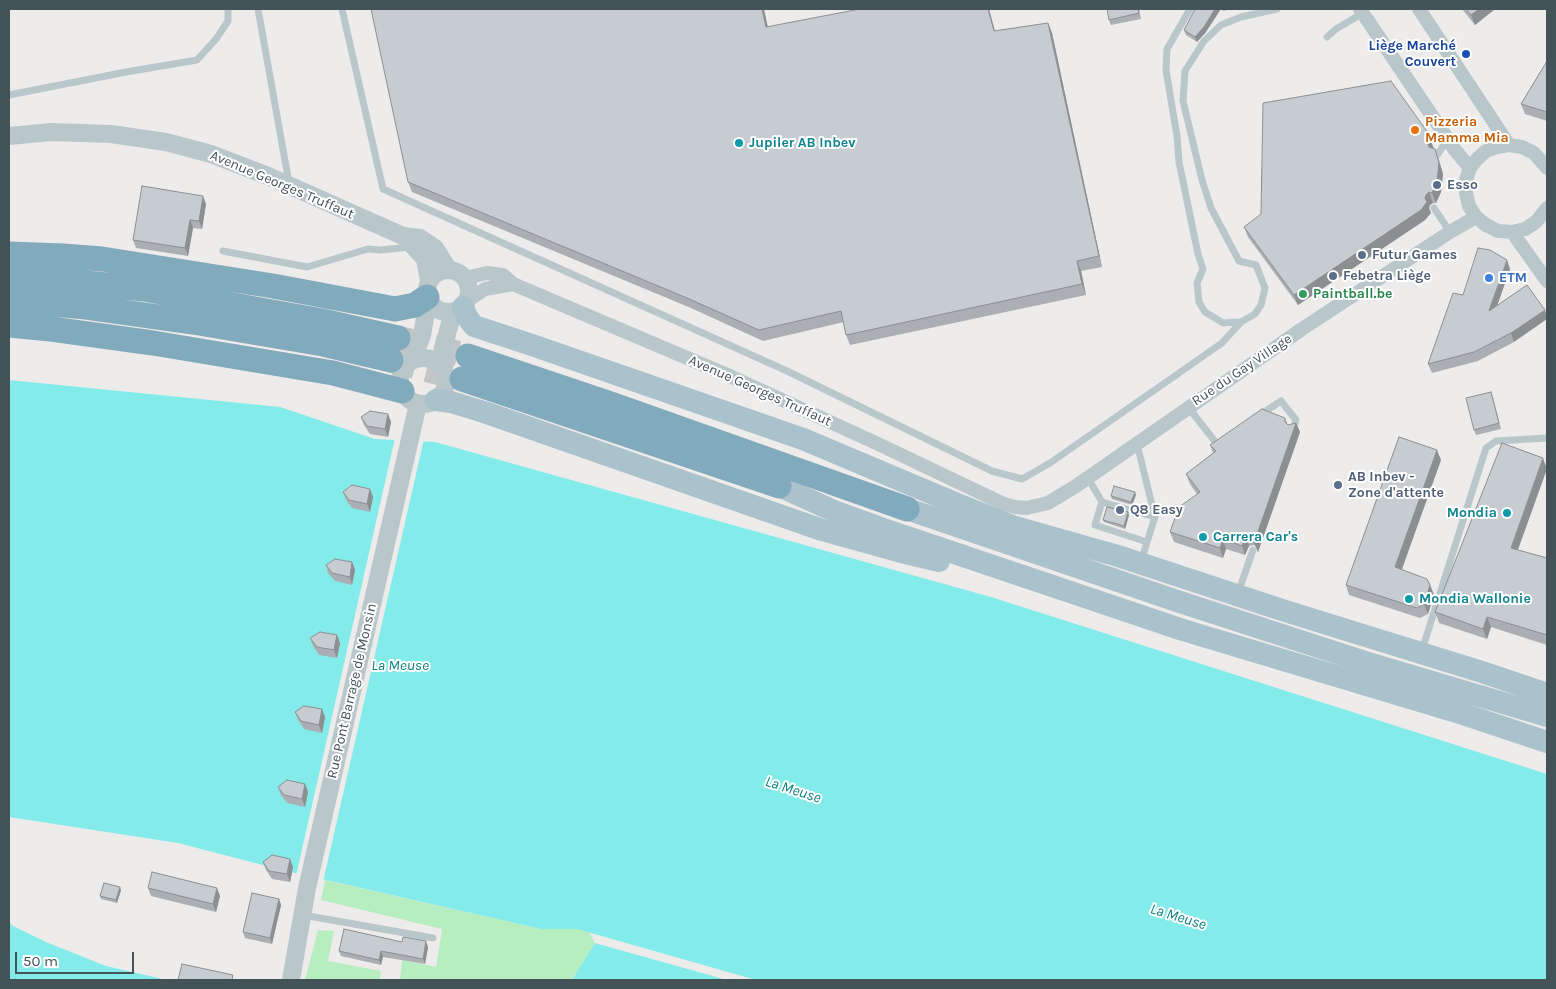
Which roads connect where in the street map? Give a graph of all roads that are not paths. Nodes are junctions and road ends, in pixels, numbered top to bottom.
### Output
1 (228, 9) edge
2 (258, 9) edge
3 (342, 9) edge
4 (1190, 9) edge
5 (1277, 9) edge
6 (1419, 9) edge
7 (1362, 11) edge
8 (1327, 37) dead end
9 (9, 95) edge
10 (9, 136) edge
11 (1448, 140) junction
12 (1509, 145) junction
13 (1541, 152) edge
14 (1437, 155) edge
15 (1470, 168) junction
16 (1547, 168) edge
17 (290, 186) junction
18 (1434, 208) edge
19 (1547, 208) edge
20 (1476, 217) junction
21 (1450, 232) junction
22 (1512, 232) junction
23 (408, 241) junction
24 (223, 251) dead end
25 (9, 254) edge
26 (449, 270) junction
27 (9, 275) edge
28 (465, 278) junction
29 (1547, 281) edge
30 (513, 284) junction
31 (428, 292) junction
32 (9, 300) edge
33 (461, 307) junction
34 (1241, 322) junction
35 (9, 325) edge
36 (401, 352) junction
37 (457, 367) junction
38 (419, 398) junction
39 (1188, 407) junction
40 (1257, 417) edge
41 (1293, 430) edge
42 (1225, 438) edge
43 (1547, 438) edge
44 (1137, 443) junction
45 (1088, 478) junction
46 (779, 486) junction
47 (1102, 502) junction
48 (1004, 504) joint
49 (907, 509) joint
50 (1155, 518) junction
51 (1147, 542) junction
52 (1252, 550) edge
53 (1140, 564) junction
54 (1237, 596) junction
55 (1085, 597) junction
56 (1308, 643) junction
57 (1421, 653) junction
58 (1547, 694) edge
59 (1547, 700) edge
60 (1547, 716) edge
61 (1547, 728) edge
62 (1547, 742) edge
63 (302, 915) junction
64 (433, 938) dead end
65 (291, 980) edge

1 - 9 lane
2 - 17 lane
3 - 34 lane
4 - 34 lane
5 - 34 lane
6 - 12 street
7 - 8 lane
7 - 11 street
10 - 17 street, Avenue Georges Truffaut
11 - 14 lane
11 - 15 street
12 - 13 street
12 - 15 street
13 - 16 street
15 - 20 street
17 - 23 street, Avenue Georges Truffaut
18 - 21 lane
19 - 22 street
20 - 21 street, Rue du Gay Village
20 - 22 street
21 - 39 street, Rue du Gay Village
22 - 29 street
23 - 24 lane
23 - 26 street, Avenue Georges Truffaut
23 - 31 street
25 - 31 highway
26 - 28 street
26 - 31 street
27 - 36 highway
28 - 30 street, Avenue Georges Truffaut
28 - 33 street
30 - 33 street
30 - 48 street, Avenue Georges Truffaut
31 - 33 street
31 - 36 street
32 - 36 highway
33 - 37 street
33 - 53 main road
35 - 38 highway
36 - 37 street
36 - 38 street
37 - 38 street
37 - 46 highway
37 - 49 highway
38 - 55 main road
38 - 63 street, Rue Pont Barrage de Monsin
39 - 42 lane
39 - 44 street, Rue du Gay Village
40 - 41 lane
43 - 57 lane
44 - 45 street, Rue du Gay Village
44 - 50 lane
45 - 47 lane
45 - 48 street, Rue du Gay Village
46 - 55 main road
46 - 61 main road
47 - 50 lane
47 - 51 lane
49 - 56 main road
50 - 51 lane
51 - 53 lane
52 - 54 lane
53 - 54 main road
54 - 57 main road
55 - 62 main road
56 - 59 main road
56 - 60 main road
57 - 58 main road
63 - 64 lane
63 - 65 street, Rue Pont Barrage de Monsin

